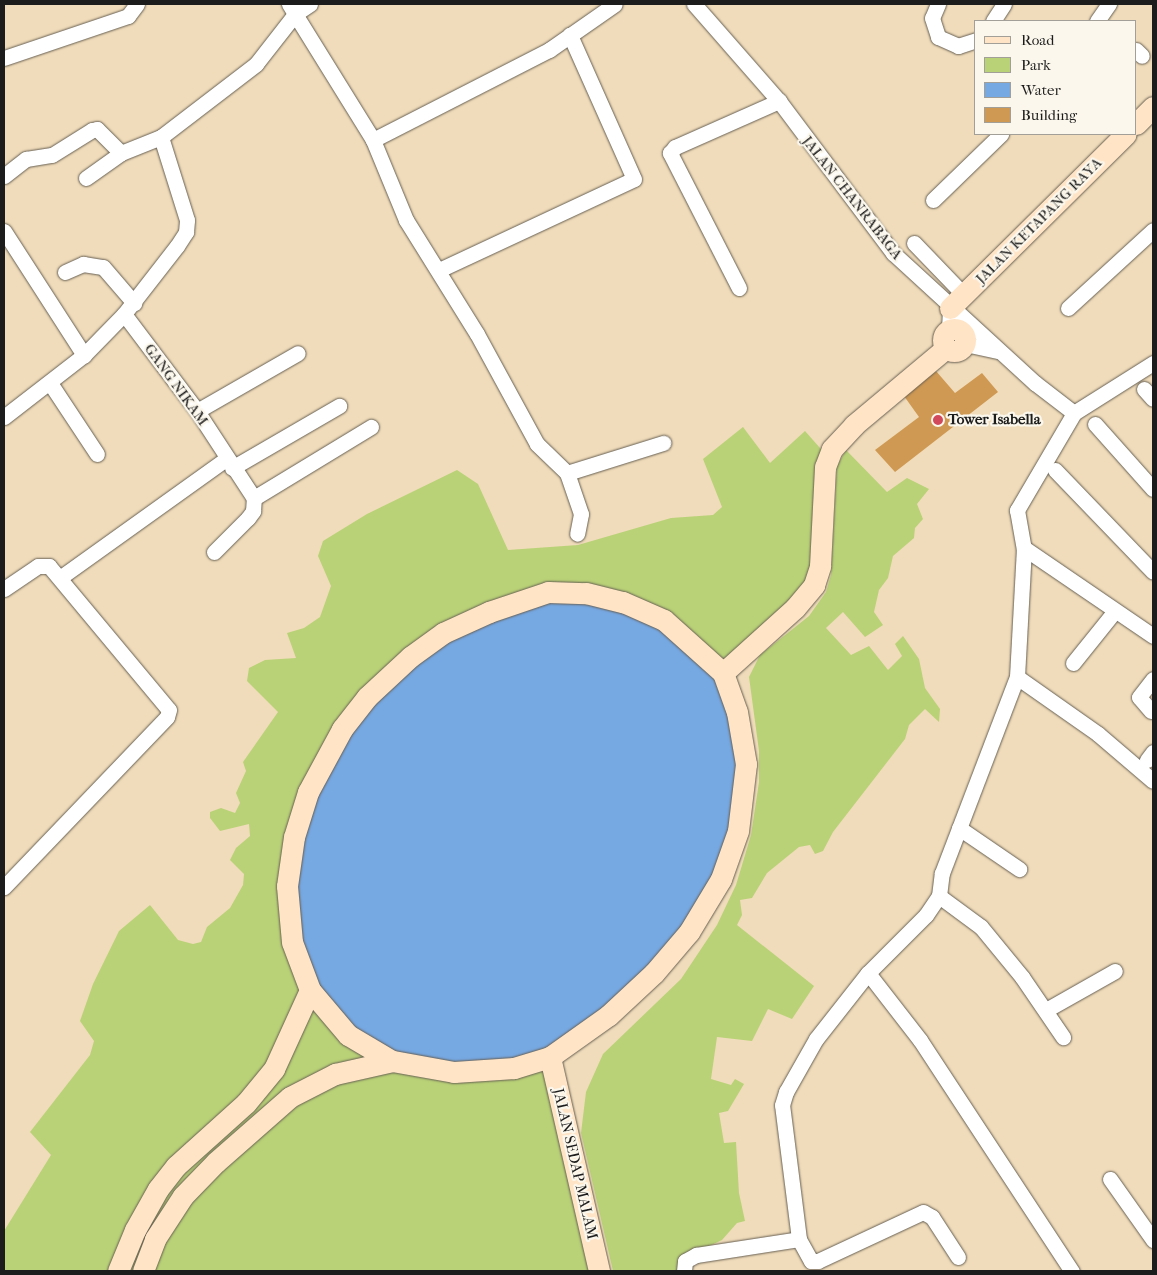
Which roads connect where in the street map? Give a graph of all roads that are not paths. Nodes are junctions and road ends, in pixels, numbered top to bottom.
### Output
1 (137, 4) edge
2 (310, 4) edge
3 (615, 4) edge
4 (938, 4) edge
5 (1004, 4) edge
6 (697, 5) edge
7 (292, 9) edge
8 (994, 20) edge
9 (570, 35) junction
10 (974, 41) edge
11 (4, 58) edge
12 (779, 101) junction
13 (1153, 107) edge
14 (1137, 123) edge
15 (1000, 135) edge
16 (1125, 135) edge
17 (161, 137) junction
18 (373, 140) junction
19 (121, 153) junction
20 (4, 176) edge
21 (86, 178) dead end
22 (933, 200) dead end
23 (1153, 230) edge
24 (4, 231) edge
25 (914, 243) dead end
26 (439, 270) junction
27 (65, 272) dead end
28 (739, 288) dead end
29 (957, 302) junction
30 (1068, 308) dead end
31 (129, 309) junction
32 (953, 340) junction
33 (1000, 352) junction
34 (298, 353) dead end
35 (84, 355) junction
36 (1153, 363) edge
37 (50, 383) junction
38 (339, 406) dead end
39 (197, 411) junction
40 (1074, 413) junction
41 (4, 417) edge
42 (1095, 424) dead end
43 (371, 427) dead end
44 (663, 442) dead end
45 (97, 454) dead end
46 (230, 463) junction
47 (1055, 470) dead end
48 (567, 472) junction
49 (1153, 489) edge
50 (254, 498) junction
51 (577, 534) dead end
52 (1024, 548) junction
53 (214, 552) dead end
54 (1153, 572) edge
55 (61, 577) junction
56 (4, 588) edge
57 (1114, 612) junction
58 (1153, 636) edge
59 (1073, 663) dead end
60 (723, 673) junction
61 (1017, 677) junction
62 (1153, 678) edge
63 (1151, 711) dead end
64 (1153, 781) edge
65 (959, 828) junction
66 (1019, 869) dead end
67 (4, 887) edge
68 (939, 896) junction
69 (1115, 971) dead end
70 (868, 974) junction
71 (310, 990) junction
72 (1046, 1010) junction
73 (1063, 1037) dead end
74 (550, 1057) junction
75 (392, 1061) junction
76 (1110, 1178) dead end
77 (799, 1239) junction
78 (1153, 1240) edge
79 (958, 1257) dead end
80 (809, 1266) edge
81 (118, 1271) edge
82 (143, 1271) edge
83 (599, 1271) edge
84 (684, 1271) edge
85 (1072, 1271) edge

1 - 11 street
2 - 7 street
3 - 9 street
4 - 10 street
5 - 8 street
6 - 12 street, JALAN CHANRABAGA
7 - 17 street
7 - 18 street
9 - 18 street
9 - 26 street
12 - 28 street
12 - 29 street, JALAN CHANRABAGA
13 - 14 street
15 - 22 street
16 - 29 street, JALAN KETAPANG RAYA
17 - 19 street
17 - 31 street
18 - 26 street
19 - 20 street
19 - 21 street
23 - 30 street
24 - 35 street
25 - 29 street
26 - 48 street
27 - 31 street, GANG NIKAM
29 - 32 street
29 - 33 street, JALAN CHANRABAGA
31 - 35 street
31 - 39 street, GANG NIKAM
32 - 33 street
32 - 60 street
33 - 40 street, JALAN CHANRABAGA
34 - 39 street
35 - 37 street
36 - 40 street
37 - 41 street
37 - 45 street
38 - 46 street
39 - 46 street, GANG NIKAM
40 - 52 street
42 - 49 street
43 - 50 street
44 - 48 street
46 - 50 street, GANG NIKAM
46 - 55 street
47 - 54 street
48 - 51 street
50 - 53 street
52 - 57 street
52 - 61 street
55 - 56 street
55 - 67 street
57 - 58 street
57 - 59 street
60 - 71 street
60 - 74 street
61 - 64 street
61 - 65 street
62 - 63 street
65 - 66 street
65 - 68 street
68 - 70 street
68 - 72 street
69 - 72 street
70 - 77 street
70 - 85 street
71 - 75 street
71 - 81 street
72 - 73 street
74 - 75 street
74 - 83 street, JALAN SEDAP MALAM
75 - 82 street
76 - 78 street
77 - 80 street
77 - 84 street
79 - 80 street

